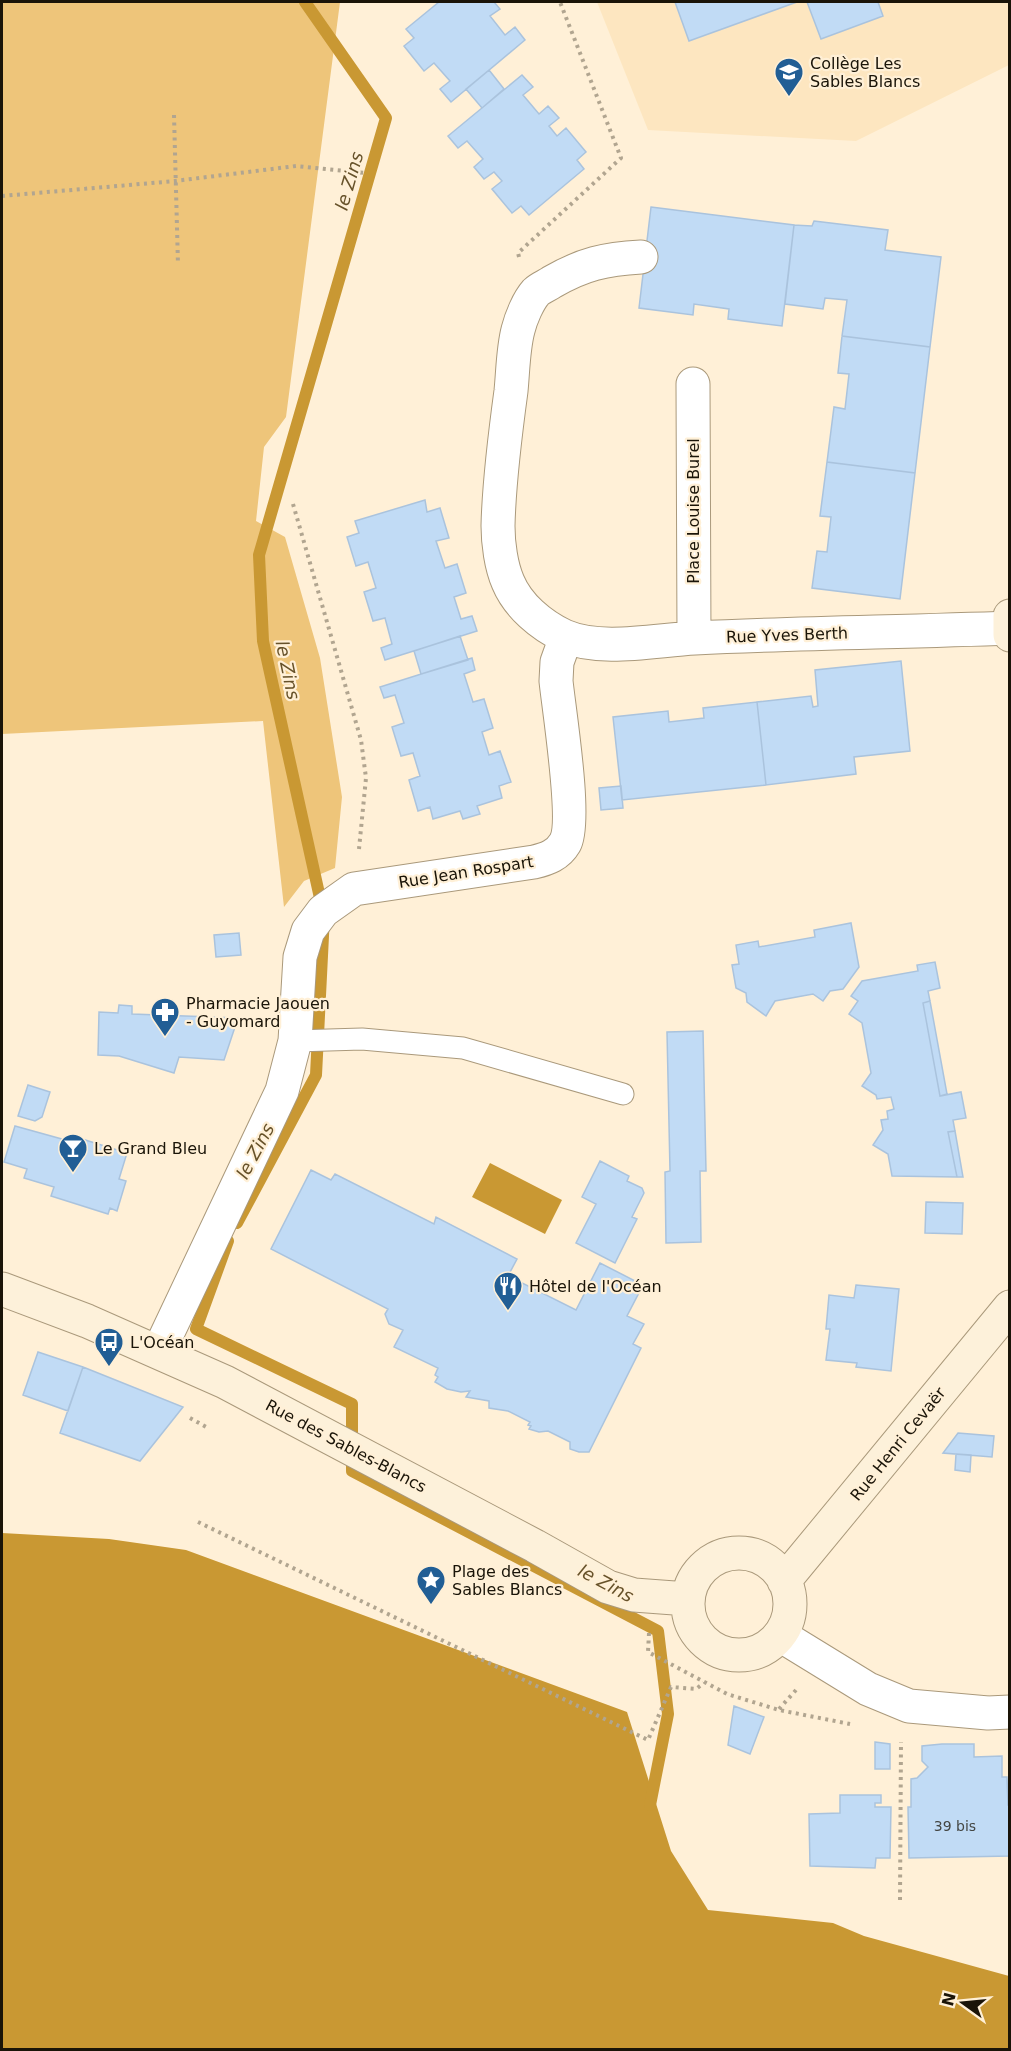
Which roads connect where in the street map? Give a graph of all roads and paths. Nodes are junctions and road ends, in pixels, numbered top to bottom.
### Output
1 (560, 2) edge
2 (174, 115) dead end
3 (366, 173) dead end
4 (175, 181) junction
5 (2, 196) edge
6 (641, 257) dead end
7 (178, 265) dead end
8 (536, 292) junction
9 (693, 384) dead end
10 (293, 504) dead end
11 (1010, 616) edge
12 (1009, 628) edge
13 (1010, 635) edge
14 (567, 637) junction
15 (694, 638) junction
16 (354, 889) junction
17 (295, 1041) junction
18 (623, 1094) dead end
19 (2, 1288) edge
20 (1010, 1307) edge
21 (159, 1351) junction
22 (190, 1418) dead end
23 (208, 1428) dead end
24 (198, 1522) dead end
25 (784, 1581) junction
26 (651, 1597) junction
27 (688, 1599) junction
28 (780, 1635) junction
29 (704, 1683) junction
30 (1010, 1712) edge
31 (858, 1726) dead end
32 (901, 1748) dead end
33 (900, 1900) dead end

1 - 8 path
2 - 4 path
3 - 4 path
4 - 5 path
4 - 7 path
6 - 8 street
8 - 14 street
9 - 15 street, Place Louise Burel
10 - 16 path
11 - 12 main road
12 - 13 main road
12 - 15 street, Rue Yves Berth
14 - 15 street, Rue Yves Berth
14 - 16 street, Rue Jean Rospart
16 - 17 street, Rue Jean Rospart
17 - 18 lane
17 - 21 street, Rue Jean Rospart
19 - 21 main road, Rue des Sables-Blancs
20 - 25 main road, Rue Henri Cevaër
21 - 26 main road, Rue des Sables-Blancs
22 - 23 path
24 - 29 path
25 - 27 main road
25 - 28 main road
26 - 27 main road, Rue des Sables-Blancs
26 - 29 path
27 - 28 main road
28 - 30 street
29 - 31 path
32 - 33 path

